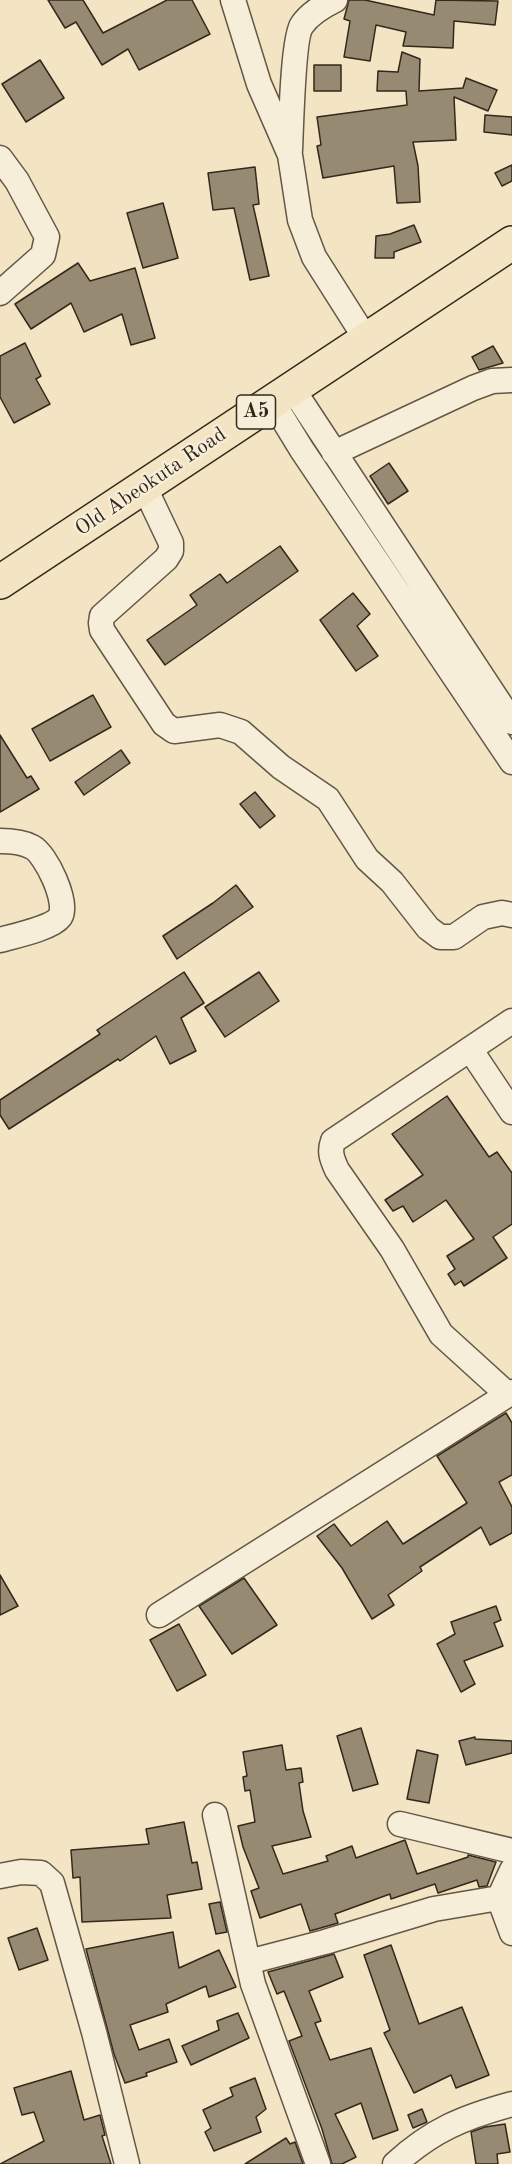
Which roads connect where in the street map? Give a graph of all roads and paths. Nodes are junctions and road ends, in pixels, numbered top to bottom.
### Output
1 (233, 0) edge
2 (335, 0) edge
3 (290, 155) junction
4 (0, 158) edge
5 (512, 243) edge
6 (0, 293) edge
7 (366, 339) junction
8 (511, 379) edge
9 (282, 394) junction
10 (334, 453) junction
11 (144, 486) junction
12 (0, 582) edge
13 (512, 722) edge
14 (512, 762) edge
15 (0, 841) edge
16 (512, 915) edge
17 (0, 940) edge
18 (512, 1021) edge
19 (470, 1049) junction
20 (512, 1112) edge
21 (510, 1393) edge
22 (159, 1615) dead end
23 (215, 1815) dead end
24 (400, 1824) dead end
25 (512, 1851) edge
26 (512, 1870) edge
27 (0, 1876) edge
28 (499, 1898) junction
29 (512, 1933) edge
30 (248, 1962) junction
31 (512, 2104) edge
32 (127, 2164) edge
33 (318, 2164) edge
34 (395, 2164) edge

1 - 3 street
2 - 3 street
3 - 7 street
4 - 6 street
5 - 7 highway, Old Abeokuta Road / A5
7 - 9 highway, Old Abeokuta Road / A5
8 - 10 street
9 - 10 street
9 - 11 highway, Old Abeokuta Road / A5
9 - 14 street
10 - 13 street
11 - 12 highway, Old Abeokuta Road / A5
11 - 16 street
15 - 17 street
18 - 19 street
19 - 20 street
19 - 21 street
21 - 22 street
23 - 30 street
24 - 25 street
26 - 28 street
27 - 32 street
28 - 29 street
28 - 30 street
30 - 33 street
31 - 34 street

